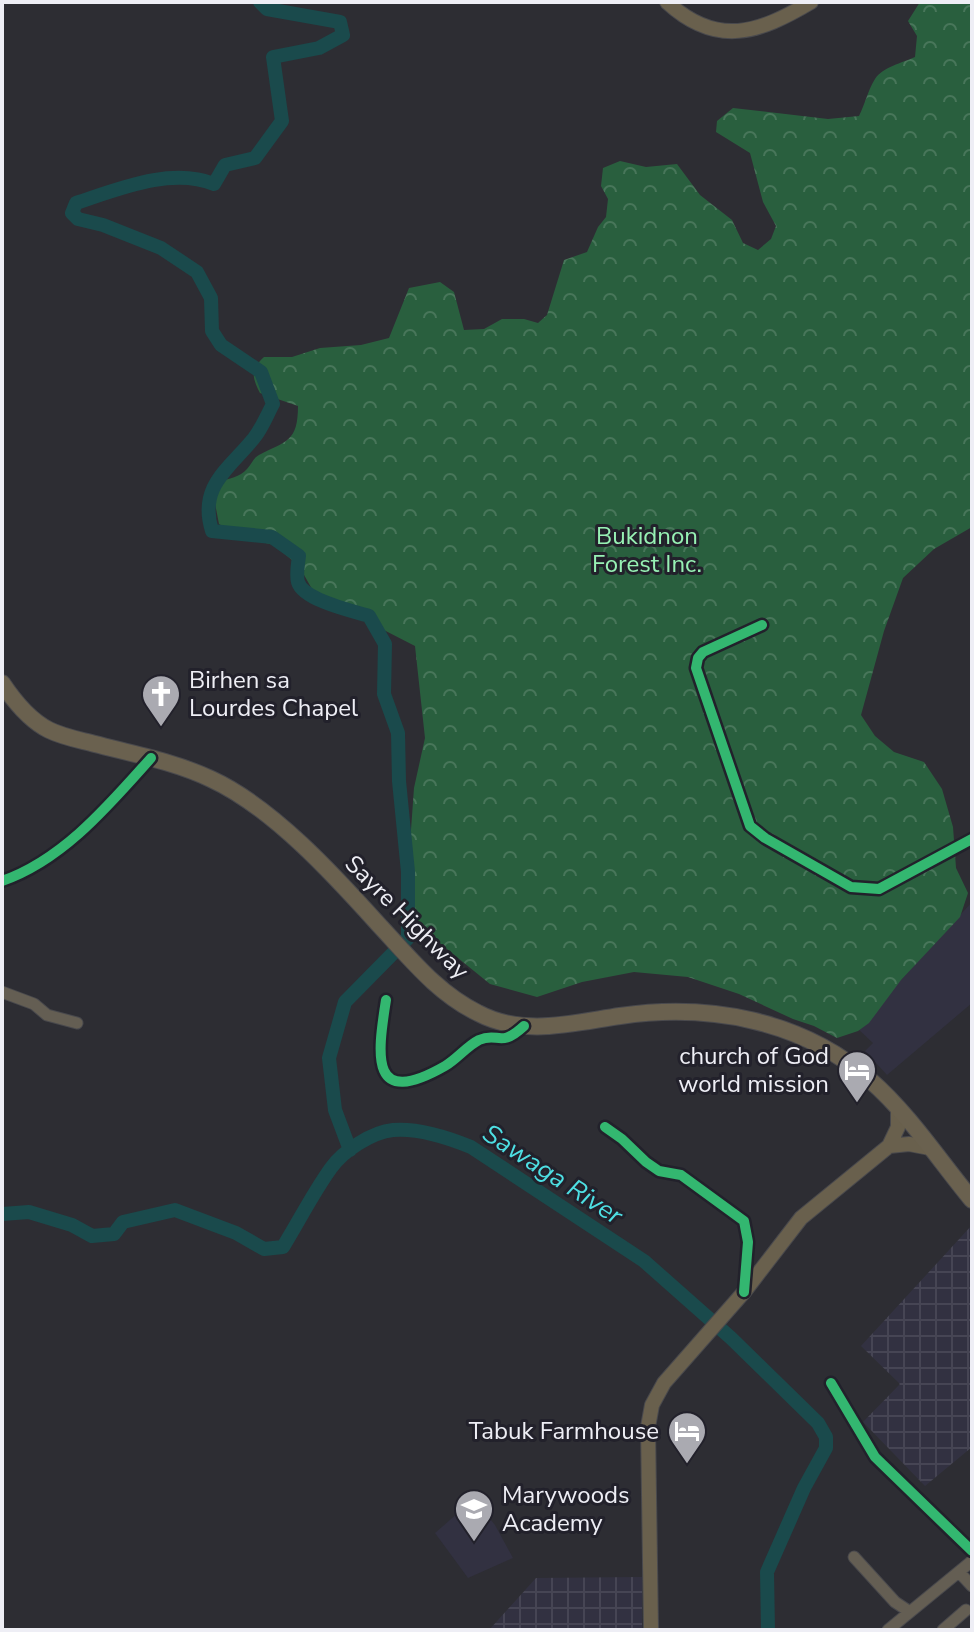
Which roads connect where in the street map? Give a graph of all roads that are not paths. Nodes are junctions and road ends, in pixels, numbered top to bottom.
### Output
1 (667, 2) edge
2 (811, 2) edge
3 (762, 625) dead end
4 (2, 683) edge
5 (151, 758) junction
6 (970, 840) edge
7 (2, 881) edge
8 (2, 992) edge
9 (386, 1000) dead end
10 (77, 1023) dead end
11 (524, 1026) junction
12 (898, 1108) junction
13 (605, 1127) dead end
14 (889, 1146) junction
15 (930, 1148) junction
16 (972, 1200) edge
17 (739, 1297) junction
18 (831, 1383) dead end
19 (972, 1551) edge
20 (854, 1557) dead end
21 (972, 1561) edge
22 (959, 1572) junction
23 (972, 1586) edge
24 (966, 1610) dead end
25 (910, 1612) junction
26 (651, 1630) edge
27 (888, 1630) edge
28 (943, 1630) edge

1 - 2 main road
3 - 6 street
4 - 5 highway, Sayre Highway
5 - 7 street
5 - 11 highway, Sayre Highway
8 - 10 street
9 - 11 street
11 - 12 highway, Sayre Highway
12 - 14 main road
12 - 15 highway, Sayre Highway
13 - 17 street
14 - 15 main road
14 - 17 main road
15 - 16 highway, Sayre Highway
17 - 26 main road
18 - 19 street
20 - 25 street
21 - 22 street
22 - 23 street
22 - 25 street
24 - 28 street
25 - 27 street

